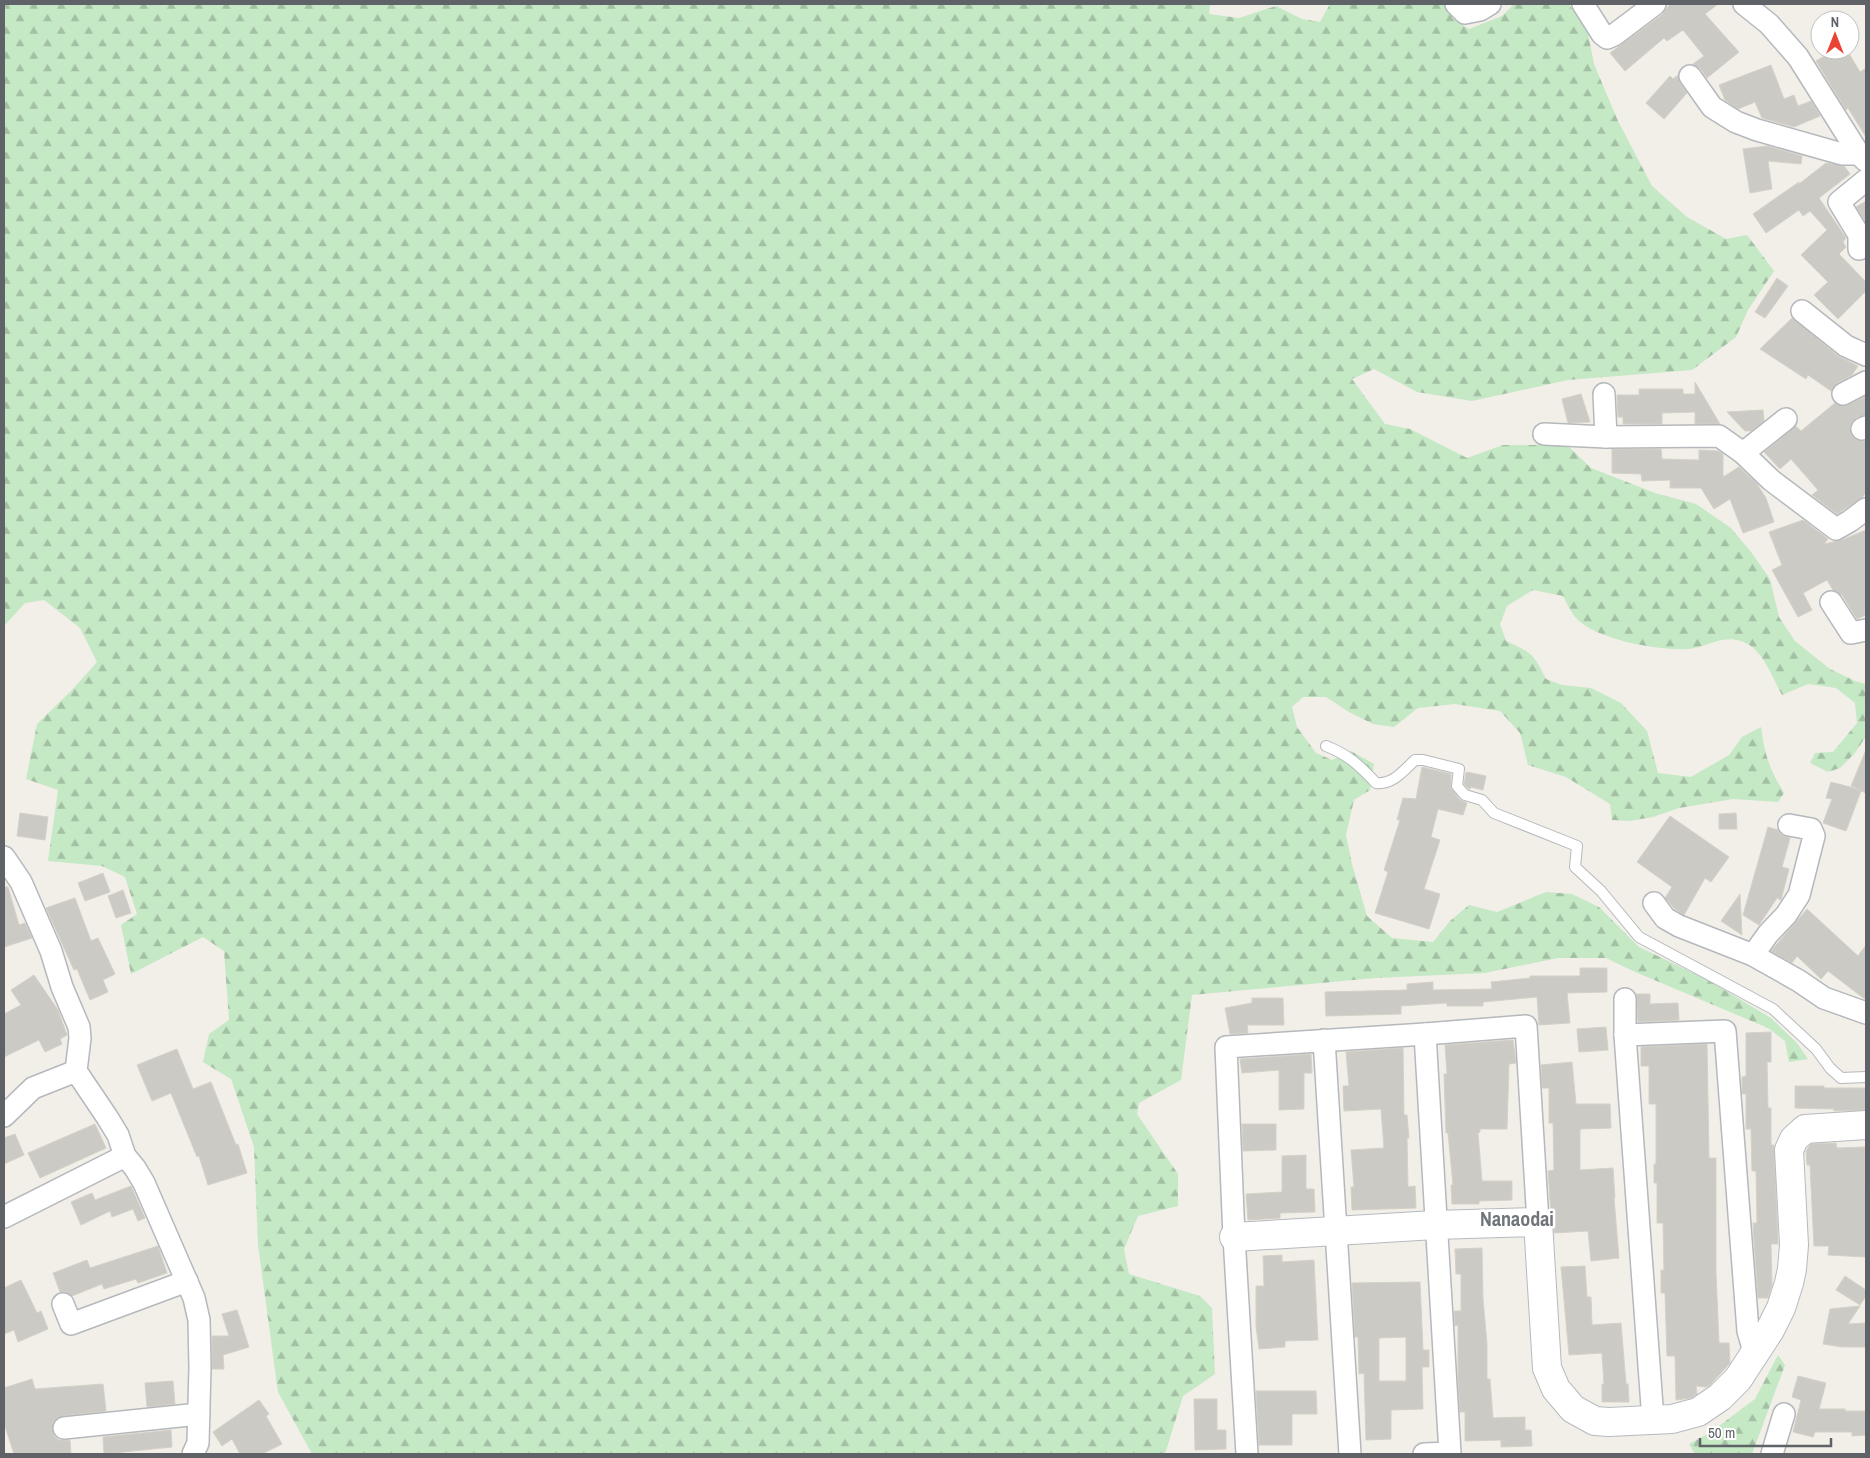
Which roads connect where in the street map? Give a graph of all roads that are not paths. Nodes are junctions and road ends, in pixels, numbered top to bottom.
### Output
1 (1456, 4) edge
2 (1490, 4) edge
3 (1583, 4) edge
4 (1655, 4) edge
5 (1744, 4) edge
6 (1690, 76) dead end
7 (1862, 158) edge
8 (1866, 180) edge
9 (1859, 249) dead end
10 (1802, 311) dead end
11 (1866, 355) edge
12 (1866, 382) edge
13 (1604, 394) dead end
14 (1843, 394) dead end
15 (1786, 419) dead end
16 (1544, 434) dead end
17 (1606, 437) junction
18 (1743, 453) junction
19 (1866, 509) edge
20 (1831, 602) dead end
21 (1866, 630) edge
22 (1326, 746) dead end
23 (1789, 825) dead end
24 (4, 857) edge
25 (1654, 903) dead end
26 (1753, 955) junction
27 (1625, 999) dead end
28 (1866, 1013) edge
29 (1425, 1034) junction
30 (1625, 1035) junction
31 (1324, 1040) junction
32 (76, 1071) junction
33 (1866, 1077) edge
34 (4, 1116) edge
35 (1866, 1126) edge
36 (124, 1156) junction
37 (4, 1217) edge
38 (1538, 1222) junction
39 (1435, 1225) junction
40 (1335, 1231) junction
41 (1234, 1237) junction
42 (187, 1281) junction
43 (63, 1304) dead end
44 (1754, 1352) junction
45 (199, 1414) junction
46 (1784, 1414) dead end
47 (1653, 1420) junction
48 (64, 1428) dead end
49 (193, 1454) edge
50 (1247, 1454) edge
51 (1350, 1454) edge
52 (1424, 1454) edge
53 (1772, 1454) edge

1 - 2 street
3 - 4 street
5 - 7 street
6 - 7 street
8 - 9 street
10 - 11 street
12 - 14 street
13 - 17 street
15 - 18 street
16 - 17 street
17 - 18 street
18 - 19 street
20 - 21 street
22 - 33 lane
23 - 26 street
24 - 32 street
25 - 26 street
26 - 28 street
27 - 30 street
29 - 31 street
29 - 38 street
29 - 39 street
30 - 44 street
30 - 47 street
31 - 40 street
31 - 41 street
32 - 34 street
32 - 36 street
35 - 44 street
36 - 37 street
36 - 42 street
38 - 39 street
38 - 47 street
39 - 40 street
39 - 52 street
40 - 41 street
40 - 51 street
41 - 50 street
42 - 43 street
42 - 45 street
44 - 47 street
45 - 48 street
45 - 49 street
46 - 53 street

